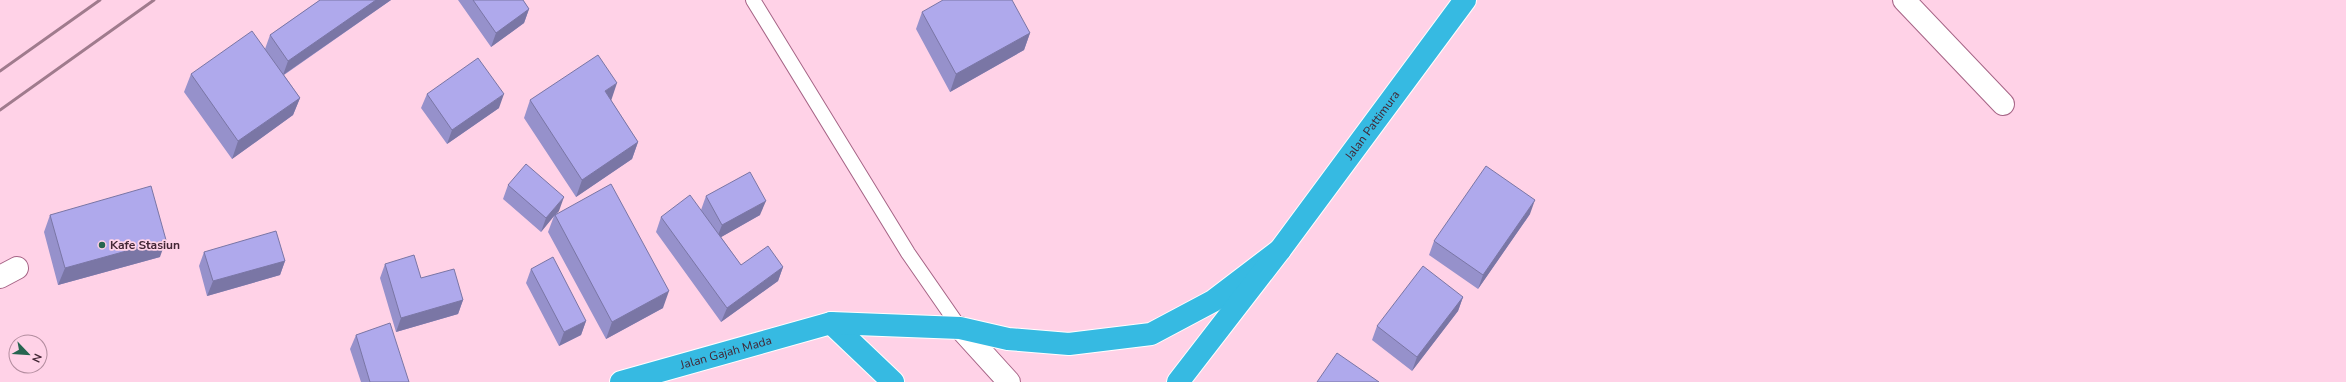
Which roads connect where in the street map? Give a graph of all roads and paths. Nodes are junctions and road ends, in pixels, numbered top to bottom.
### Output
1 (753, 0) edge
2 (1465, 0) edge
3 (1904, 0) edge
4 (2003, 104) dead end
5 (1280, 250) junction
6 (831, 323) junction
7 (960, 328) junction
8 (621, 382) edge
9 (893, 382) edge
10 (1009, 382) edge
11 (1178, 382) edge

1 - 7 lane
2 - 5 highway, Jalan Pattimura
3 - 4 street
5 - 7 highway, Jalan Gajah Mada
5 - 11 highway, Jalan Pattimura
6 - 7 highway, Jalan Gajah Mada
6 - 8 highway, Jalan Gajah Mada
6 - 9 highway
7 - 10 street

